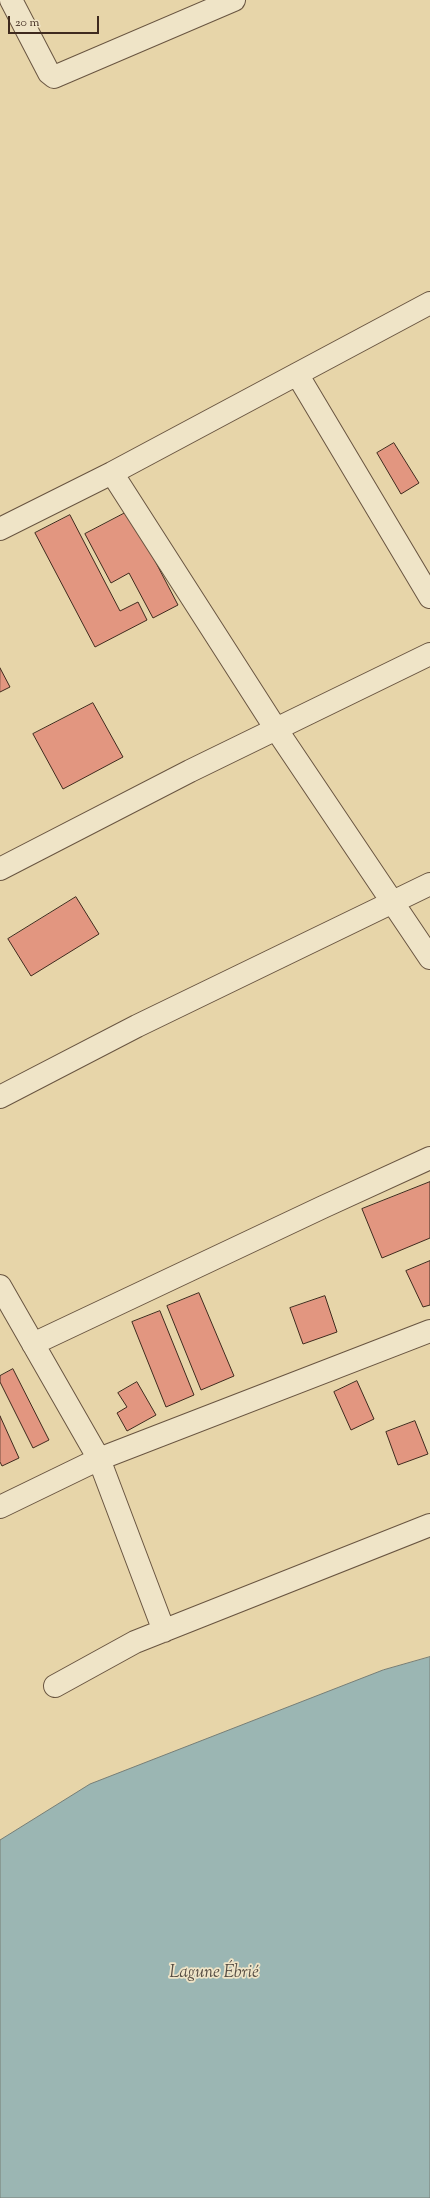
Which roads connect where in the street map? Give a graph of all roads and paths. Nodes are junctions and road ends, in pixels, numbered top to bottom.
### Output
1 (11, 0) edge
2 (234, 0) edge
3 (430, 303) edge
4 (297, 374) junction
5 (112, 473) junction
6 (0, 530) edge
7 (430, 597) edge
8 (430, 654) edge
9 (276, 730) junction
10 (0, 869) edge
11 (430, 884) edge
12 (393, 902) junction
13 (430, 958) edge
14 (0, 1097) edge
15 (430, 1158) edge
16 (0, 1286) edge
17 (430, 1331) edge
18 (33, 1344) junction
19 (98, 1459) junction
20 (0, 1507) edge
21 (430, 1525) edge
22 (164, 1631) junction
23 (55, 1686) dead end

1 - 2 street
3 - 4 street
4 - 5 street
4 - 7 street
5 - 6 street
5 - 9 street
8 - 9 street
9 - 10 street
9 - 12 street
11 - 12 street
12 - 13 street
12 - 14 street
15 - 18 street
16 - 18 street
17 - 19 street
18 - 19 street
19 - 20 street
19 - 22 street
21 - 22 street
22 - 23 street

